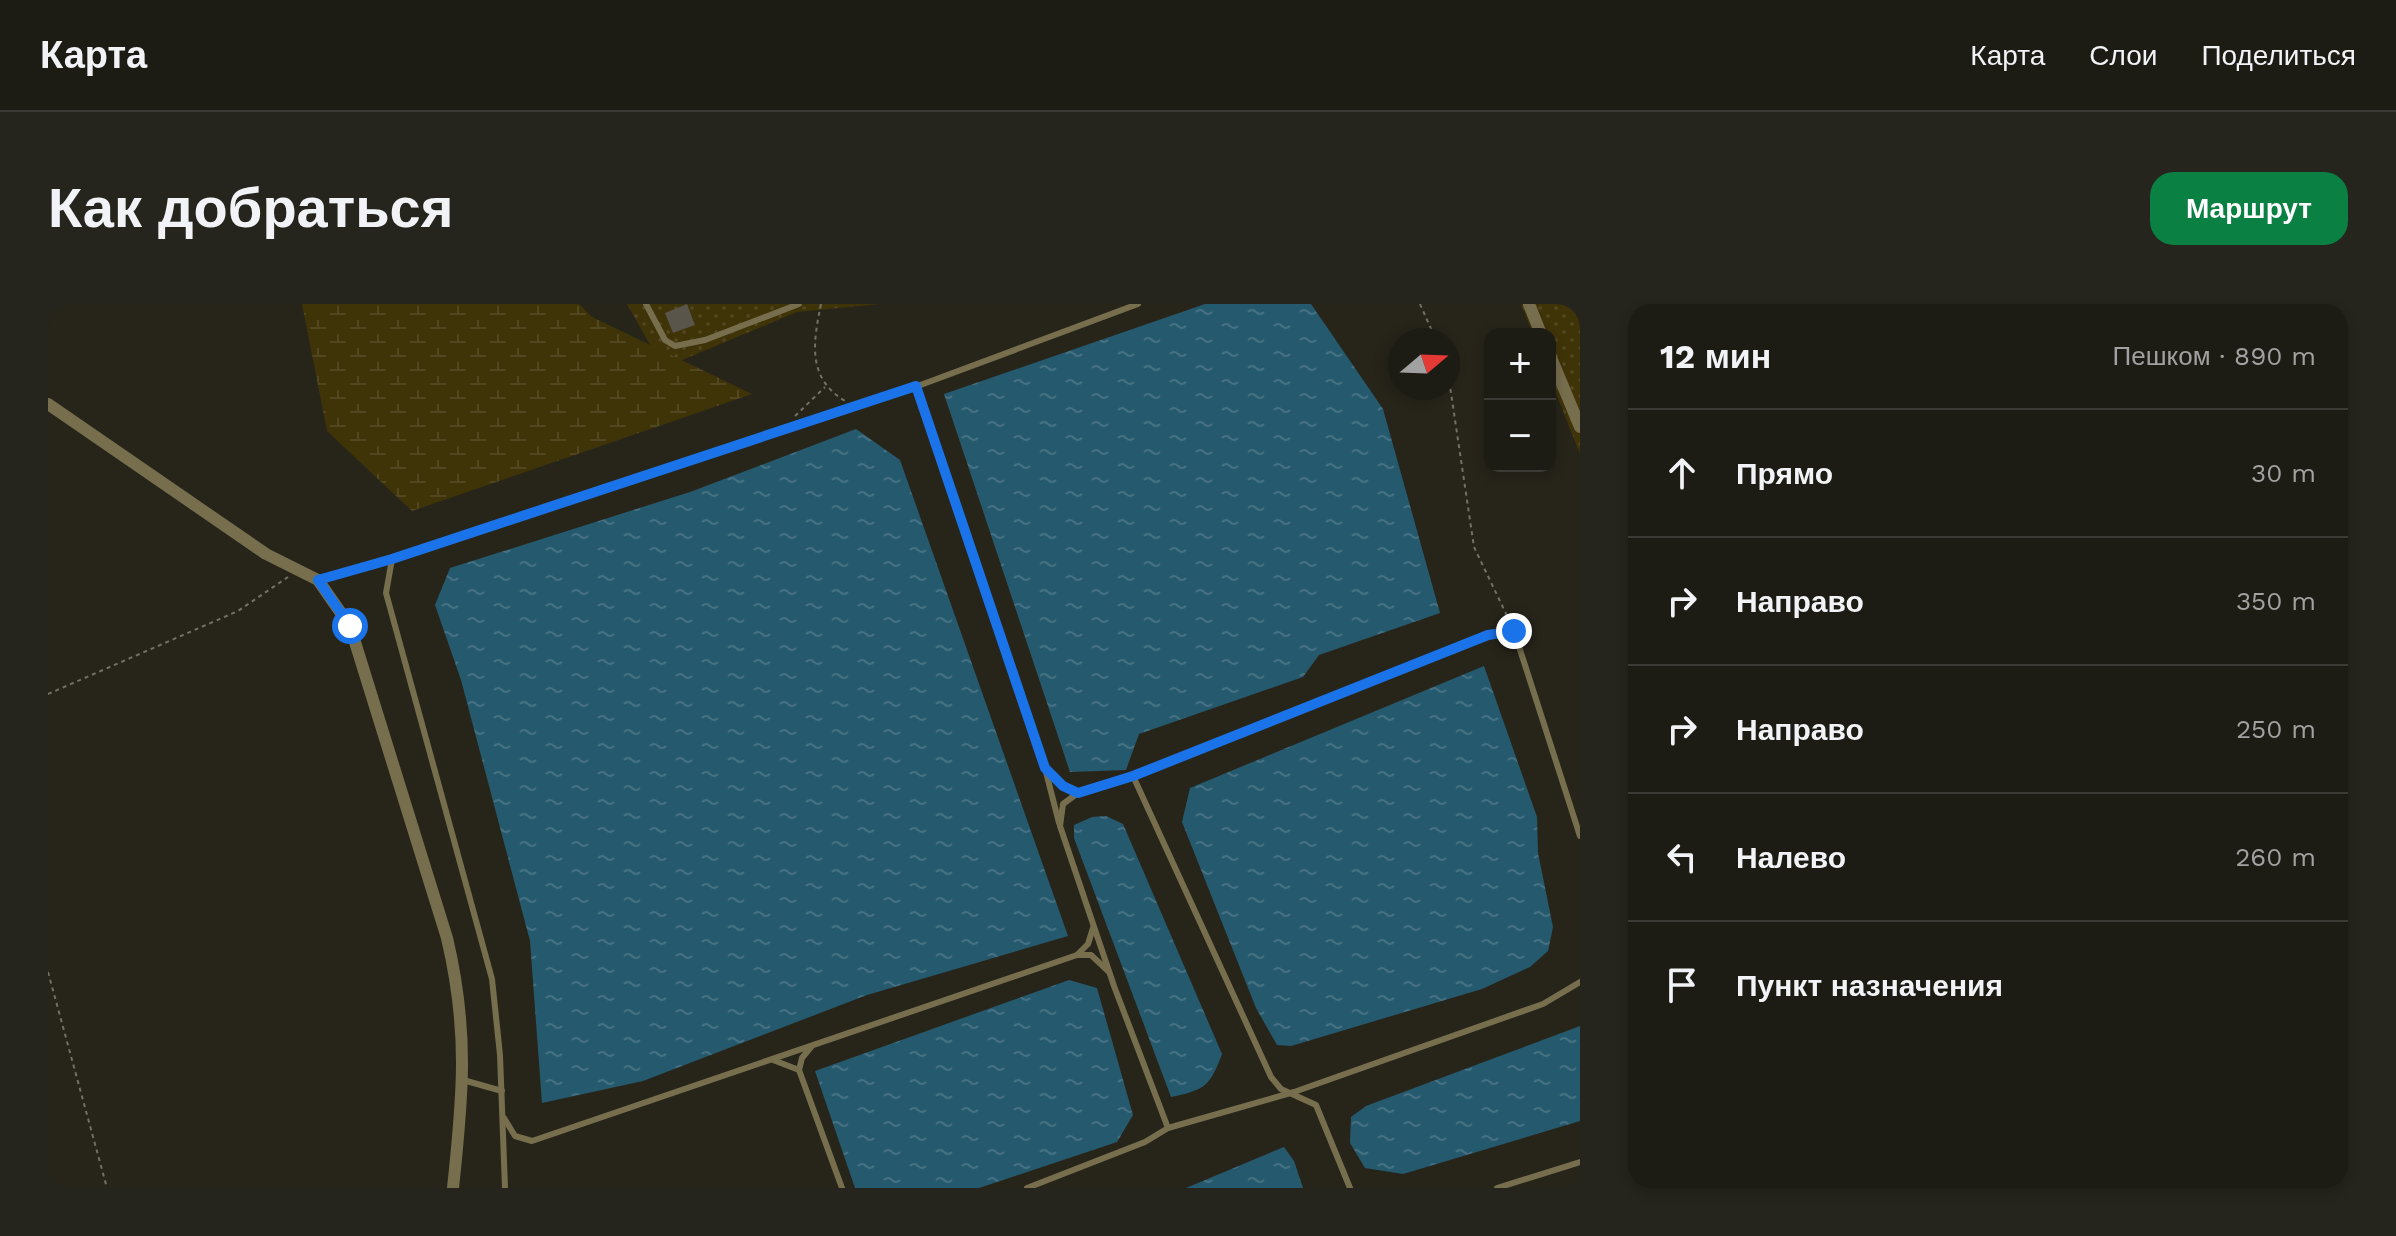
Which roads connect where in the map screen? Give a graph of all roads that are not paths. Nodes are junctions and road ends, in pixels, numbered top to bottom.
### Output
1 (646, 304) edge
2 (799, 304) edge
3 (1138, 304) edge
4 (1529, 304) edge
5 (1539, 328) edge
6 (1556, 369) edge
7 (916, 386) junction
8 (48, 404) edge
9 (1579, 423) edge
10 (392, 559) junction
11 (318, 580) junction
12 (1045, 768) junction
13 (1133, 776) junction
14 (1078, 793) junction
15 (1060, 826) junction
16 (1580, 836) edge
17 (1093, 925) junction
18 (1077, 955) junction
19 (1110, 973) junction
20 (1580, 982) edge
21 (812, 1047) junction
22 (772, 1059) junction
23 (799, 1070) junction
24 (463, 1080) junction
25 (502, 1091) junction
26 (1294, 1092) junction
27 (504, 1118) junction
28 (1168, 1128) junction
29 (1580, 1162) edge
30 (453, 1188) edge
31 (505, 1188) edge
32 (842, 1188) edge
33 (1027, 1188) edge
34 (1350, 1188) edge
35 (1497, 1188) edge

1 - 2 lane
3 - 7 lane
4 - 5 street
6 - 9 street
7 - 10 lane
7 - 12 lane
8 - 11 street
10 - 11 lane
10 - 25 lane
11 - 24 street
12 - 14 lane
12 - 15 lane
13 - 14 lane
13 - 16 lane
13 - 26 lane
14 - 15 lane
15 - 17 lane
17 - 18 lane
17 - 19 lane
18 - 19 lane
18 - 21 lane
19 - 28 lane
20 - 26 lane
21 - 22 lane
21 - 23 lane
22 - 23 lane
22 - 27 lane
23 - 32 lane
24 - 25 lane
24 - 30 street
25 - 27 lane
26 - 28 lane
26 - 34 lane
27 - 31 lane
28 - 33 lane
29 - 35 lane

